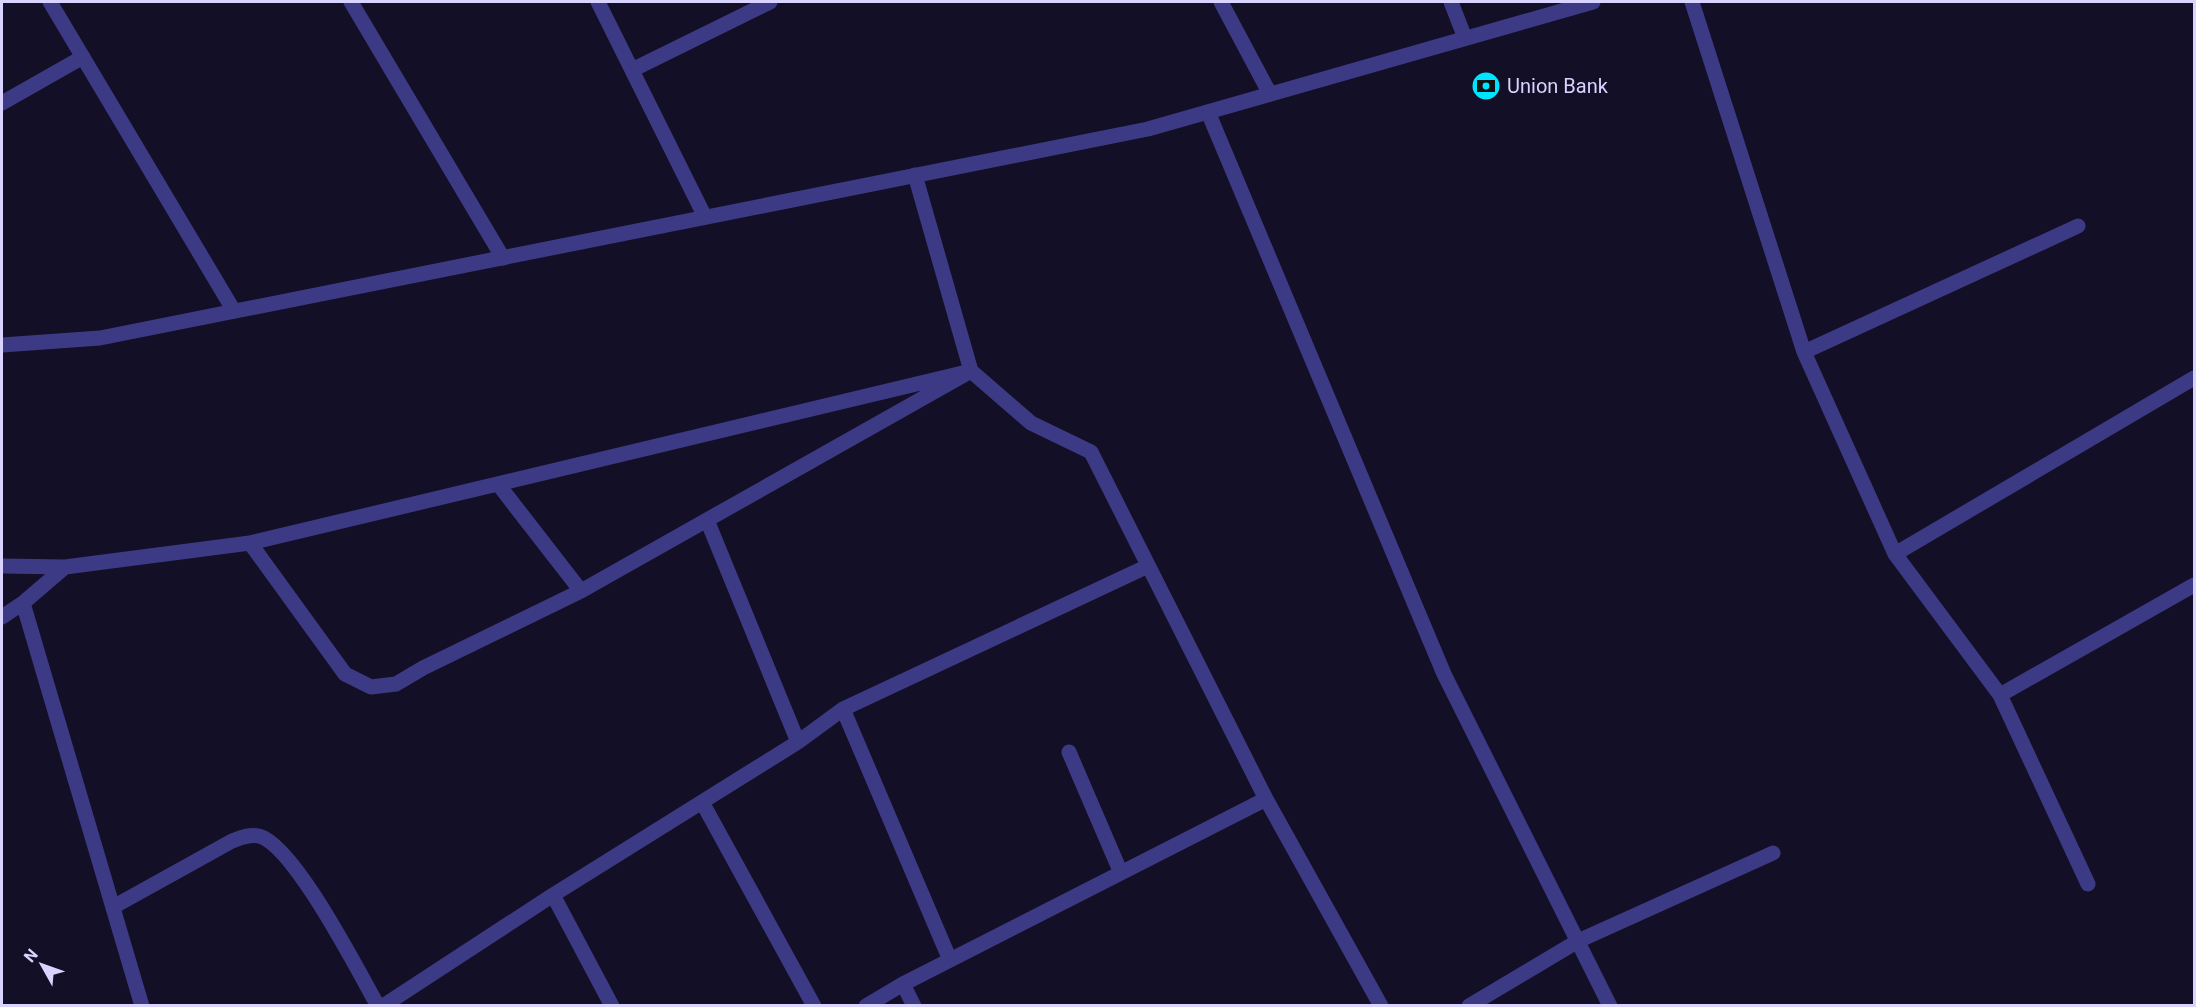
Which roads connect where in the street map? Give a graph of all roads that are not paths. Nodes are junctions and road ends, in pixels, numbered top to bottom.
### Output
1 (50, 2) edge
2 (351, 2) edge
3 (598, 2) edge
4 (770, 2) edge
5 (1221, 2) edge
6 (1450, 2) edge
7 (1593, 2) edge
8 (1692, 2) edge
9 (1466, 38) junction
10 (83, 57) junction
11 (632, 70) junction
12 (1270, 94) junction
13 (2, 103) edge
14 (1208, 112) junction
15 (915, 175) junction
16 (705, 217) junction
17 (2078, 226) dead end
18 (502, 258) junction
19 (234, 311) junction
20 (2, 345) edge
21 (1804, 352) junction
22 (971, 371) junction
23 (2194, 378) edge
24 (498, 484) junction
25 (706, 520) junction
26 (250, 543) junction
27 (1895, 554) junction
28 (2, 566) edge
29 (1148, 566) junction
30 (65, 567) junction
31 (2194, 585) edge
32 (581, 591) junction
33 (23, 603) junction
34 (2, 617) edge
35 (2000, 695) junction
36 (843, 709) junction
37 (798, 742) junction
38 (1069, 752) dead end
39 (1266, 800) junction
40 (702, 802) junction
41 (1773, 853) dead end
42 (1121, 873) junction
43 (2088, 884) dead end
44 (553, 895) junction
45 (112, 907) junction
46 (1578, 941) junction
47 (950, 960) junction
48 (903, 984) junction
49 (142, 1005) edge
50 (378, 1005) edge
51 (383, 1005) edge
52 (612, 1005) edge
53 (814, 1005) edge
54 (867, 1005) edge
55 (914, 1005) edge
56 (1382, 1005) edge
57 (1469, 1005) edge
58 (1610, 1005) edge

1 - 10 street
2 - 18 street
3 - 11 street
4 - 11 street
5 - 12 street
6 - 9 street
7 - 9 street
8 - 21 street
9 - 12 street
10 - 13 street
10 - 19 street
11 - 16 street
12 - 14 street
14 - 15 street
14 - 46 street
15 - 16 street
15 - 22 street
16 - 18 street
17 - 21 street
18 - 19 street
19 - 20 street
21 - 27 street
22 - 24 street
22 - 25 street
22 - 29 street
23 - 27 street
24 - 26 street
24 - 32 street
25 - 32 street
25 - 37 street
26 - 30 street
26 - 32 street
27 - 35 street
28 - 30 street
29 - 36 street
29 - 39 street
30 - 33 street
31 - 35 street
33 - 34 street
33 - 45 street
35 - 43 street
36 - 37 street
36 - 47 street
37 - 40 street
38 - 42 street
39 - 42 street
39 - 56 street
40 - 44 street
40 - 53 street
41 - 46 street
42 - 47 street
44 - 51 street
44 - 52 street
45 - 49 street
45 - 50 street
46 - 57 street
46 - 58 street
47 - 48 street
48 - 54 street
48 - 55 street

